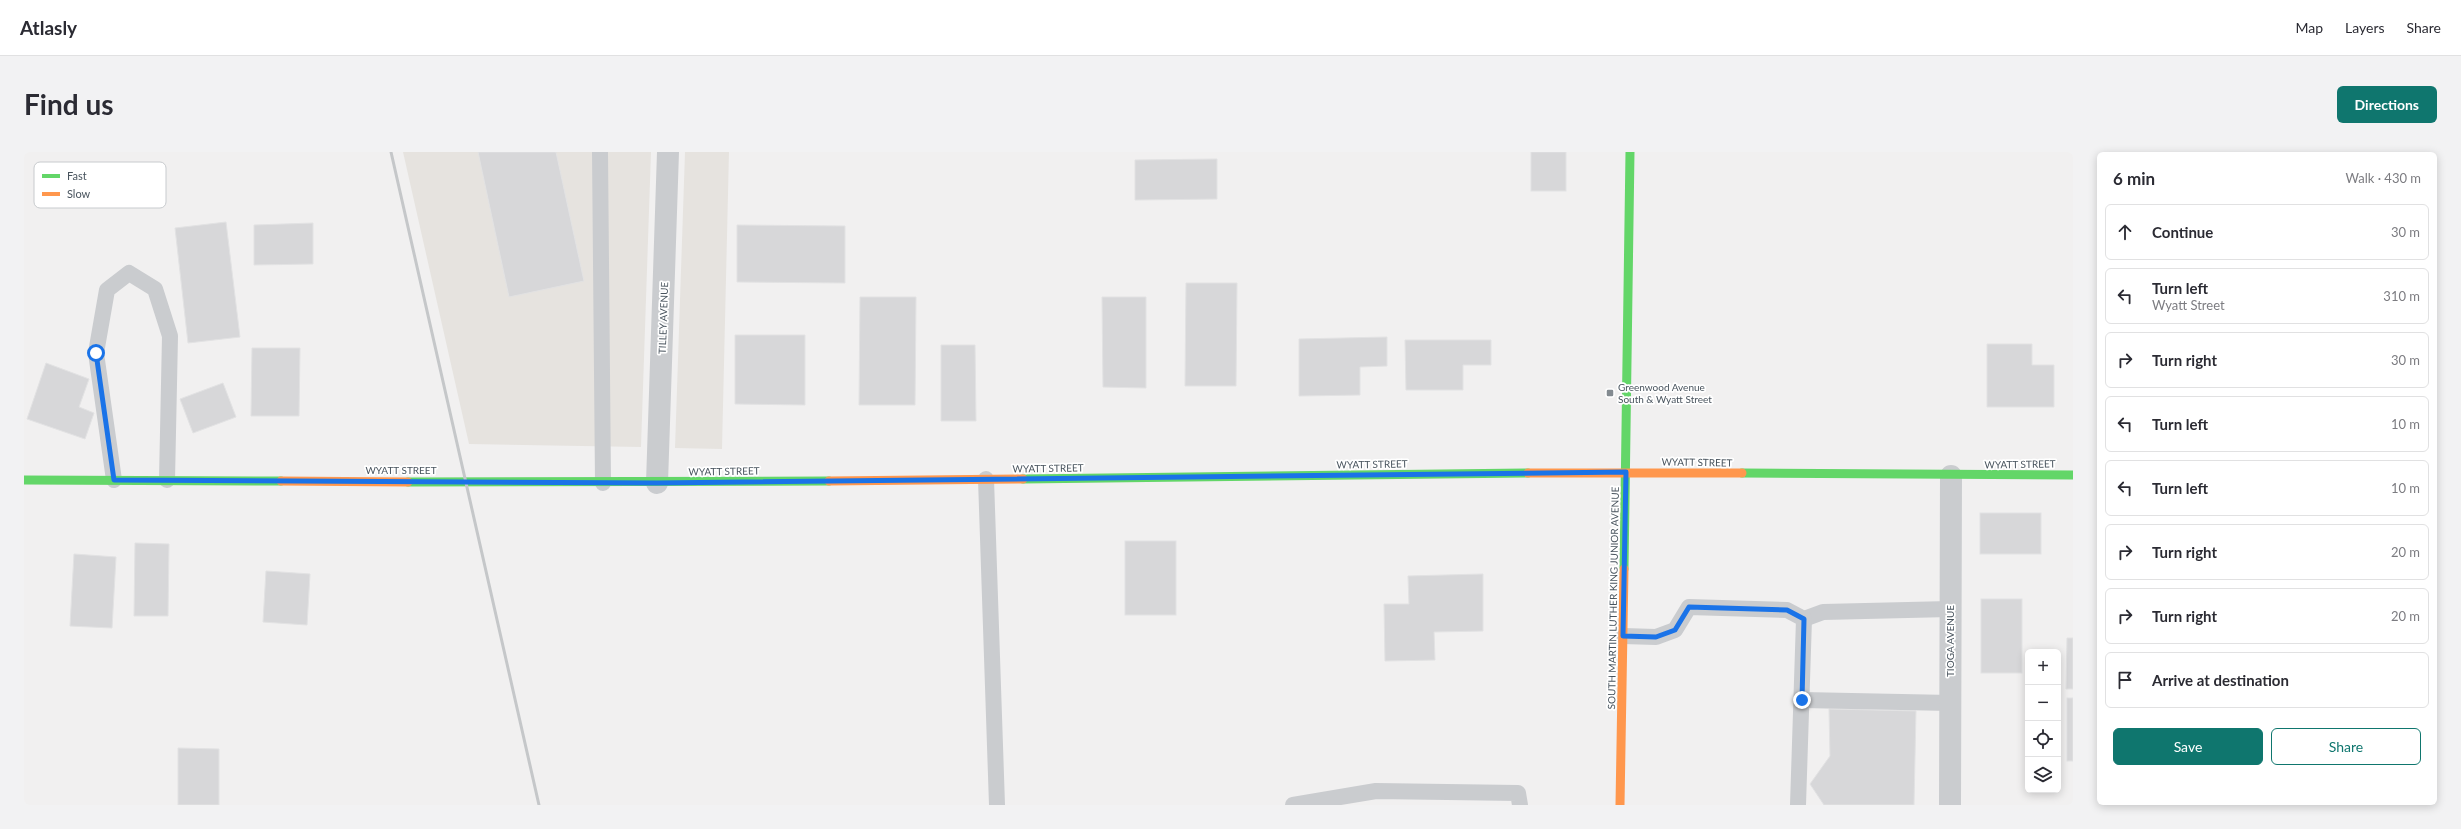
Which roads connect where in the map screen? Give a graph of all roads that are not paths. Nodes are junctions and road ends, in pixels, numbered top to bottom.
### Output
1 (600, 152) edge
2 (668, 152) edge
3 (1630, 152) edge
4 (1626, 472) junction
5 (2073, 475) edge
6 (1951, 476) junction
7 (986, 479) junction
8 (24, 480) edge
9 (114, 480) junction
10 (166, 480) junction
11 (603, 483) junction
12 (657, 483) junction
13 (1950, 609) junction
14 (1804, 619) junction
15 (1623, 636) junction
16 (1802, 700) junction
17 (1951, 703) junction
18 (997, 805) edge
19 (1293, 805) edge
20 (1520, 805) edge
21 (1620, 805) edge
22 (1798, 805) edge
23 (1950, 805) edge

1 - 11 lane
2 - 12 street, TILLEY AVENUE
3 - 4 street, SOUTH MARTIN LUTHER KING JUNIOR AVENUE
4 - 6 street, WYATT STREET
4 - 7 street, WYATT STREET
4 - 15 street, SOUTH MARTIN LUTHER KING JUNIOR AVENUE
5 - 6 street, WYATT STREET
6 - 13 street, TIOGA AVENUE
7 - 12 street, WYATT STREET
7 - 18 lane
8 - 9 street, WYATT STREET
9 - 10 street, WYATT STREET
9 - 10 lane
10 - 11 street, WYATT STREET
11 - 12 street, WYATT STREET
13 - 14 lane
13 - 17 street, TIOGA AVENUE
14 - 15 lane
14 - 16 lane
15 - 21 street, SOUTH MARTIN LUTHER KING JUNIOR AVENUE
16 - 17 lane
16 - 22 lane
17 - 23 street, TIOGA AVENUE
19 - 20 lane

